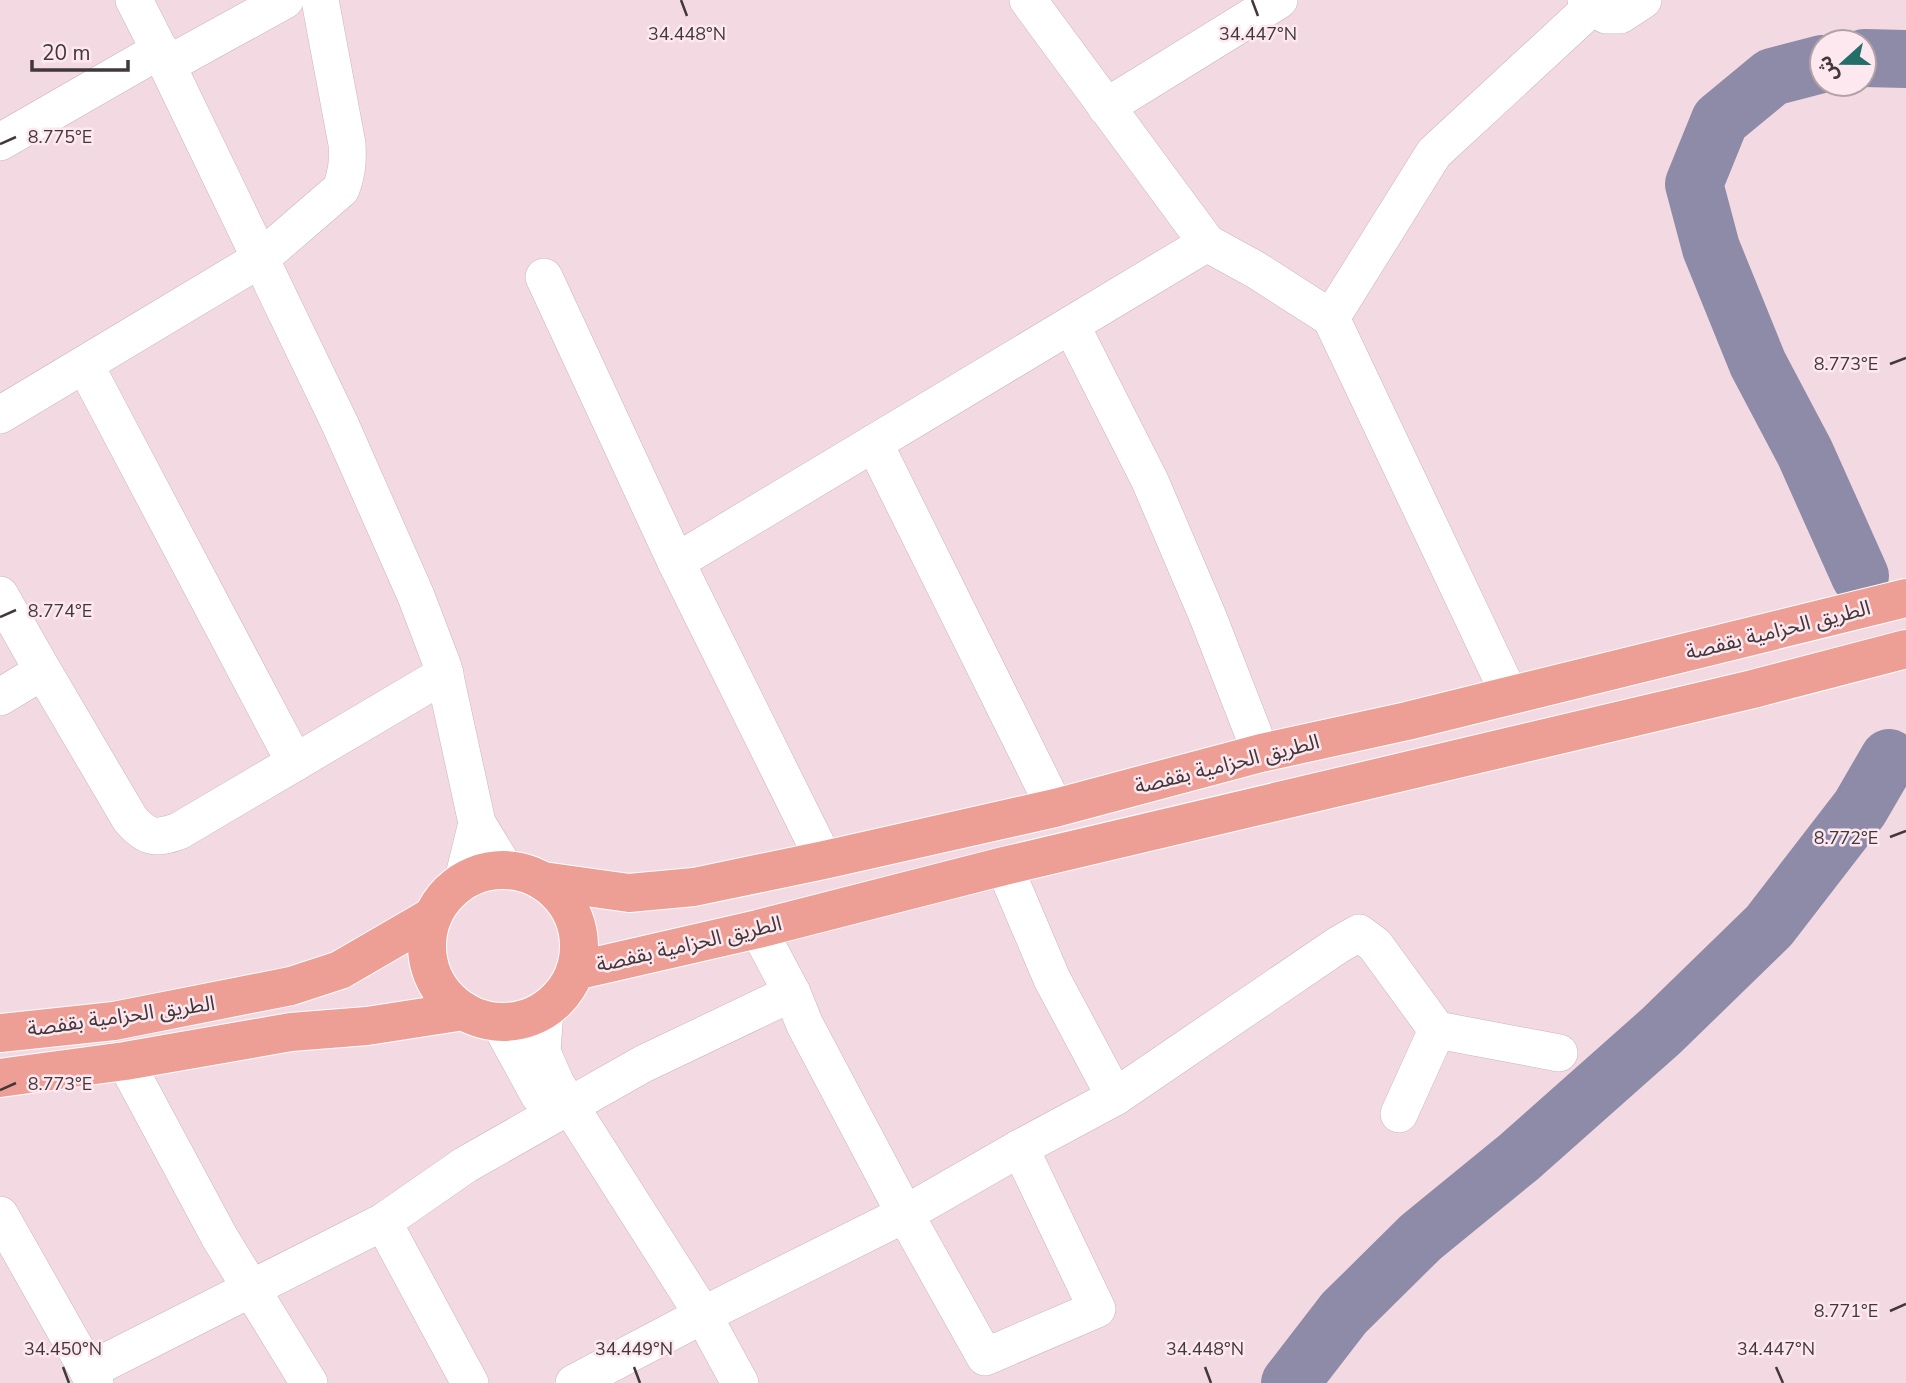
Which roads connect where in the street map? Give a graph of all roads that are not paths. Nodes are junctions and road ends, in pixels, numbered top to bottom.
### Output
1 (134, 0) edge
2 (285, 0) edge
3 (320, 0) edge
4 (1028, 0) edge
5 (1279, 0) edge
6 (1643, 0) edge
7 (1589, 4) edge
8 (164, 57) junction
9 (1107, 107) junction
10 (0, 142) edge
11 (1207, 243) junction
12 (260, 259) junction
13 (544, 277) dead end
14 (1331, 318) junction
15 (1071, 325) junction
16 (85, 365) junction
17 (0, 415) edge
18 (874, 443) junction
19 (676, 562) junction
20 (0, 595) edge
21 (1906, 598) edge
22 (1906, 649) edge
23 (43, 671) junction
24 (445, 674) junction
25 (1510, 696) junction
26 (0, 697) edge
27 (1261, 753) junction
28 (295, 763) junction
29 (1055, 808) junction
30 (477, 823) junction
31 (824, 860) junction
32 (1004, 866) junction
33 (505, 869) junction
34 (463, 880) junction
35 (542, 881) junction
36 (433, 916) junction
37 (758, 929) junction
38 (575, 971) junction
39 (792, 993) junction
40 (545, 1009) junction
41 (482, 1017) junction
42 (1437, 1030) junction
43 (0, 1033) edge
44 (1559, 1053) dead end
45 (125, 1061) junction
46 (0, 1078) edge
47 (1115, 1097) junction
48 (561, 1111) junction
49 (1399, 1114) dead end
50 (1020, 1148) junction
51 (905, 1214) junction
52 (0, 1215) edge
53 (383, 1222) junction
54 (250, 1288) junction
55 (703, 1315) junction
56 (92, 1377) edge
57 (309, 1383) edge
58 (470, 1383) edge
59 (574, 1383) edge
60 (740, 1383) edge

1 - 8 street
2 - 8 street
3 - 12 street
4 - 9 street
5 - 9 street
6 - 7 street
7 - 14 street
8 - 10 street
8 - 12 street
9 - 11 street
11 - 14 street
11 - 15 street
12 - 16 street
12 - 24 street
13 - 19 street
14 - 25 street
15 - 18 street
15 - 27 street
16 - 17 street
16 - 28 street
18 - 19 street
18 - 29 street
19 - 31 street
20 - 23 street
21 - 25 main road, الطريق الحزامية بقفصة
22 - 32 main road, الطريق الحزامية بقفصة
23 - 26 street
23 - 28 street
24 - 28 street
24 - 30 street
25 - 27 main road, الطريق الحزامية بقفصة
27 - 29 main road, الطريق الحزامية بقفصة
29 - 31 main road, الطريق الحزامية بقفصة
30 - 33 street
30 - 34 street
31 - 35 main road, الطريق الحزامية بقفصة
32 - 37 main road, الطريق الحزامية بقفصة
32 - 47 street
33 - 34 main road
33 - 35 main road
34 - 36 main road
35 - 38 main road
36 - 41 main road
36 - 43 main road, الطريق الحزامية بقفصة
37 - 38 main road, الطريق الحزامية بقفصة
37 - 39 street
38 - 40 main road
39 - 48 street
39 - 51 street
40 - 41 main road
40 - 48 street
41 - 45 main road, الطريق الحزامية بقفصة
41 - 48 street
42 - 44 street
42 - 47 street
42 - 49 street
45 - 46 main road, الطريق الحزامية بقفصة
45 - 54 street
47 - 50 street
48 - 53 street
48 - 55 street
50 - 51 street
50 - 51 street
51 - 55 street
52 - 56 street
53 - 54 street
53 - 58 street
54 - 56 street
54 - 57 street
55 - 59 street
55 - 60 street

